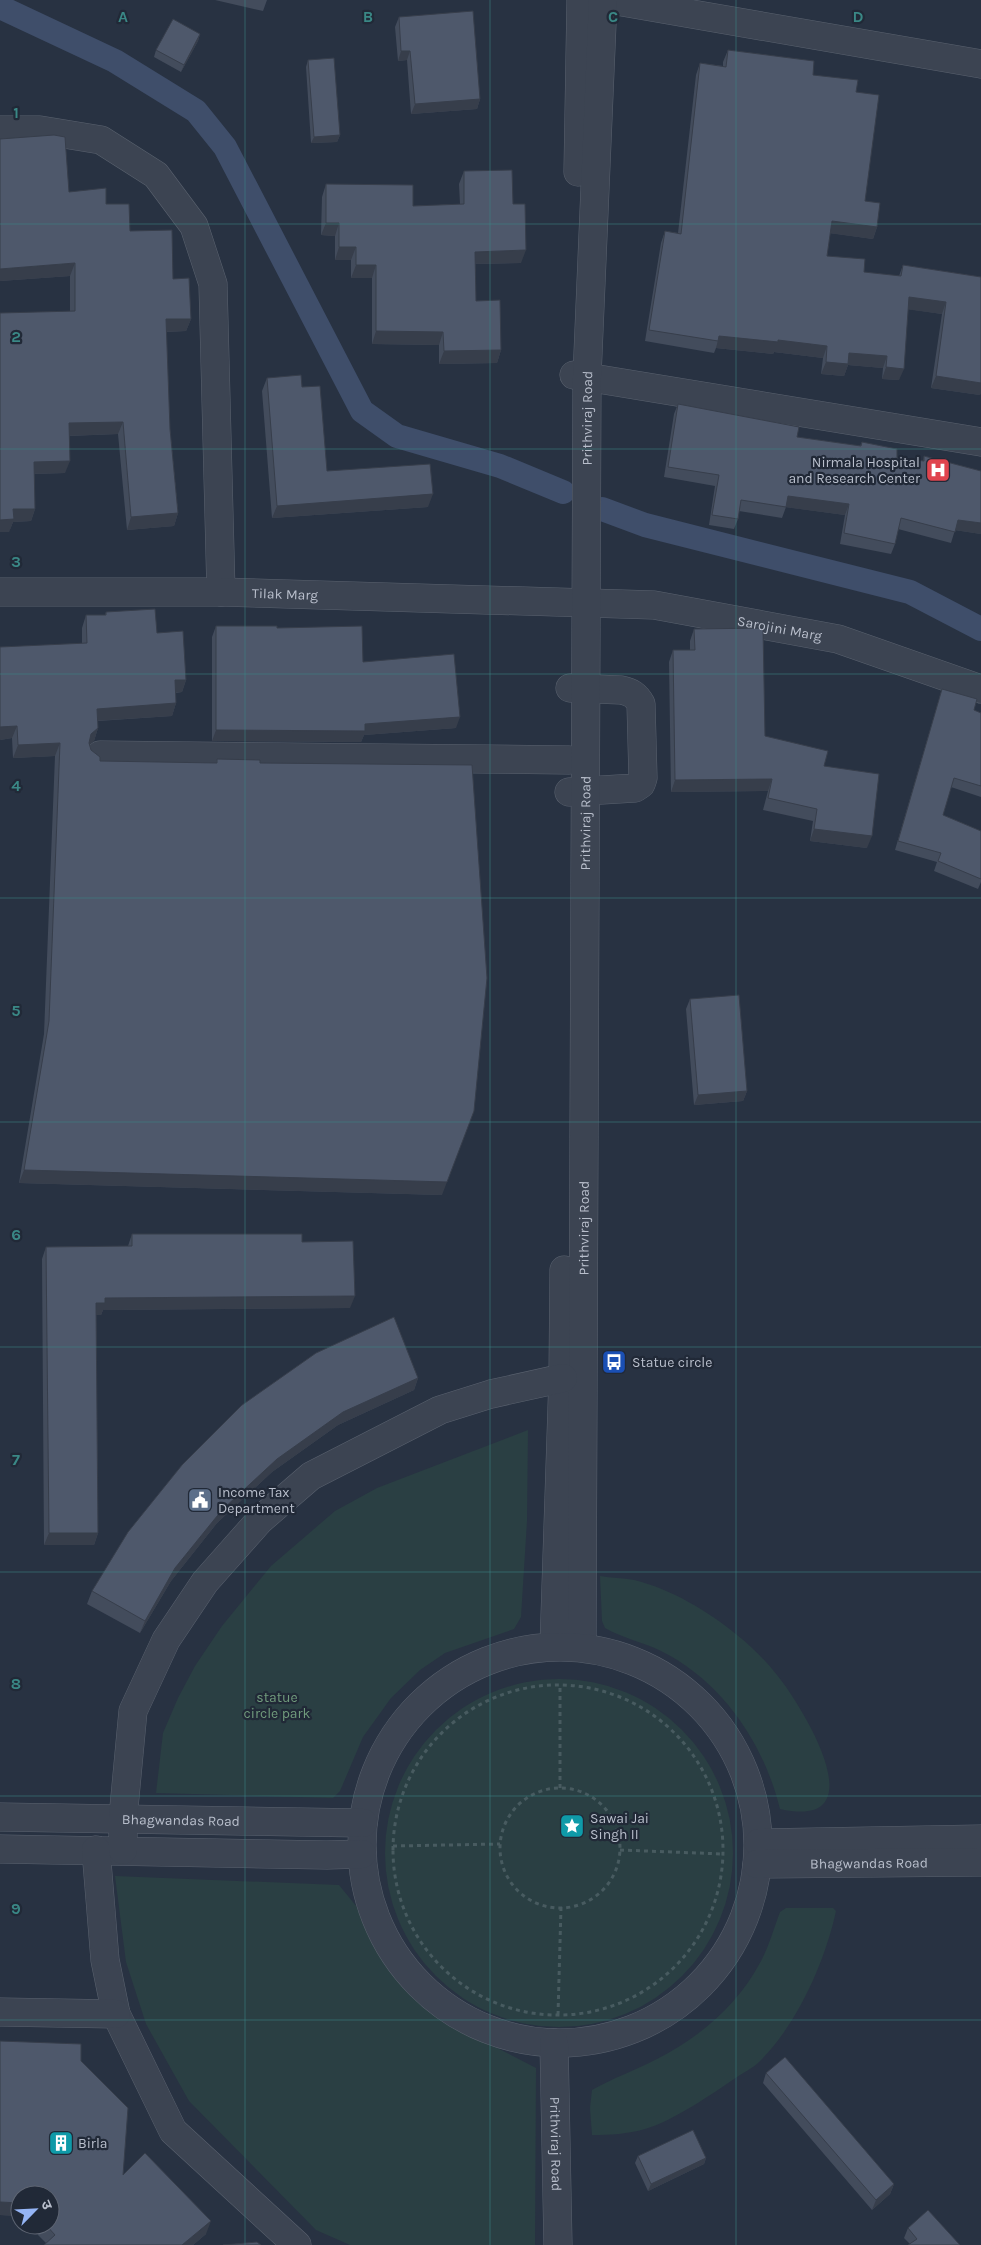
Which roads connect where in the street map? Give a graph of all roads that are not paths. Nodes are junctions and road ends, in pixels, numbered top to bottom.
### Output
1 (581, 0) edge
2 (603, 0) edge
3 (611, 0) edge
4 (981, 64) edge
5 (0, 130) edge
6 (581, 376) junction
7 (981, 442) edge
8 (0, 592) edge
9 (221, 592) junction
10 (578, 603) junction
11 (577, 688) junction
12 (981, 689) edge
13 (100, 755) edge
14 (570, 760) junction
15 (577, 793) junction
16 (563, 1378) junction
17 (554, 1646) junction
18 (582, 1647) junction
19 (0, 1817) edge
20 (123, 1818) junction
21 (363, 1823) junction
22 (981, 1840) edge
23 (0, 1848) edge
24 (96, 1850) junction
25 (123, 1850) junction
26 (758, 1853) junction
27 (362, 1854) junction
28 (981, 1862) edge
29 (0, 2012) edge
30 (116, 2014) junction
31 (554, 2043) junction
32 (297, 2245) edge
33 (558, 2245) edge

1 - 6 street, Prithviraj Road
2 - 6 street, Prithviraj Road
3 - 4 street
5 - 9 street
6 - 7 street
6 - 10 street, Prithviraj Road
8 - 9 street, Tilak Marg
9 - 10 street, Tilak Marg
10 - 11 street, Prithviraj Road
10 - 12 street, Sarojini Marg
11 - 14 street, Prithviraj Road
11 - 15 street, Prithviraj Road
11 - 15 street
13 - 14 street
14 - 15 street, Prithviraj Road
15 - 16 street, Prithviraj Road
15 - 18 street, Prithviraj Road
16 - 17 street, Prithviraj Road
16 - 20 street
17 - 18 street
17 - 21 street
18 - 26 street
19 - 20 street, Bhagwandas Road
20 - 21 street, Bhagwandas Road
20 - 25 street
21 - 27 street
22 - 26 street, Bhagwandas Road
23 - 24 street
24 - 25 street
24 - 30 street
25 - 27 street
26 - 28 street, Bhagwandas Road
26 - 31 street
27 - 31 street
29 - 30 street
30 - 32 street
31 - 33 street, Prithviraj Road

